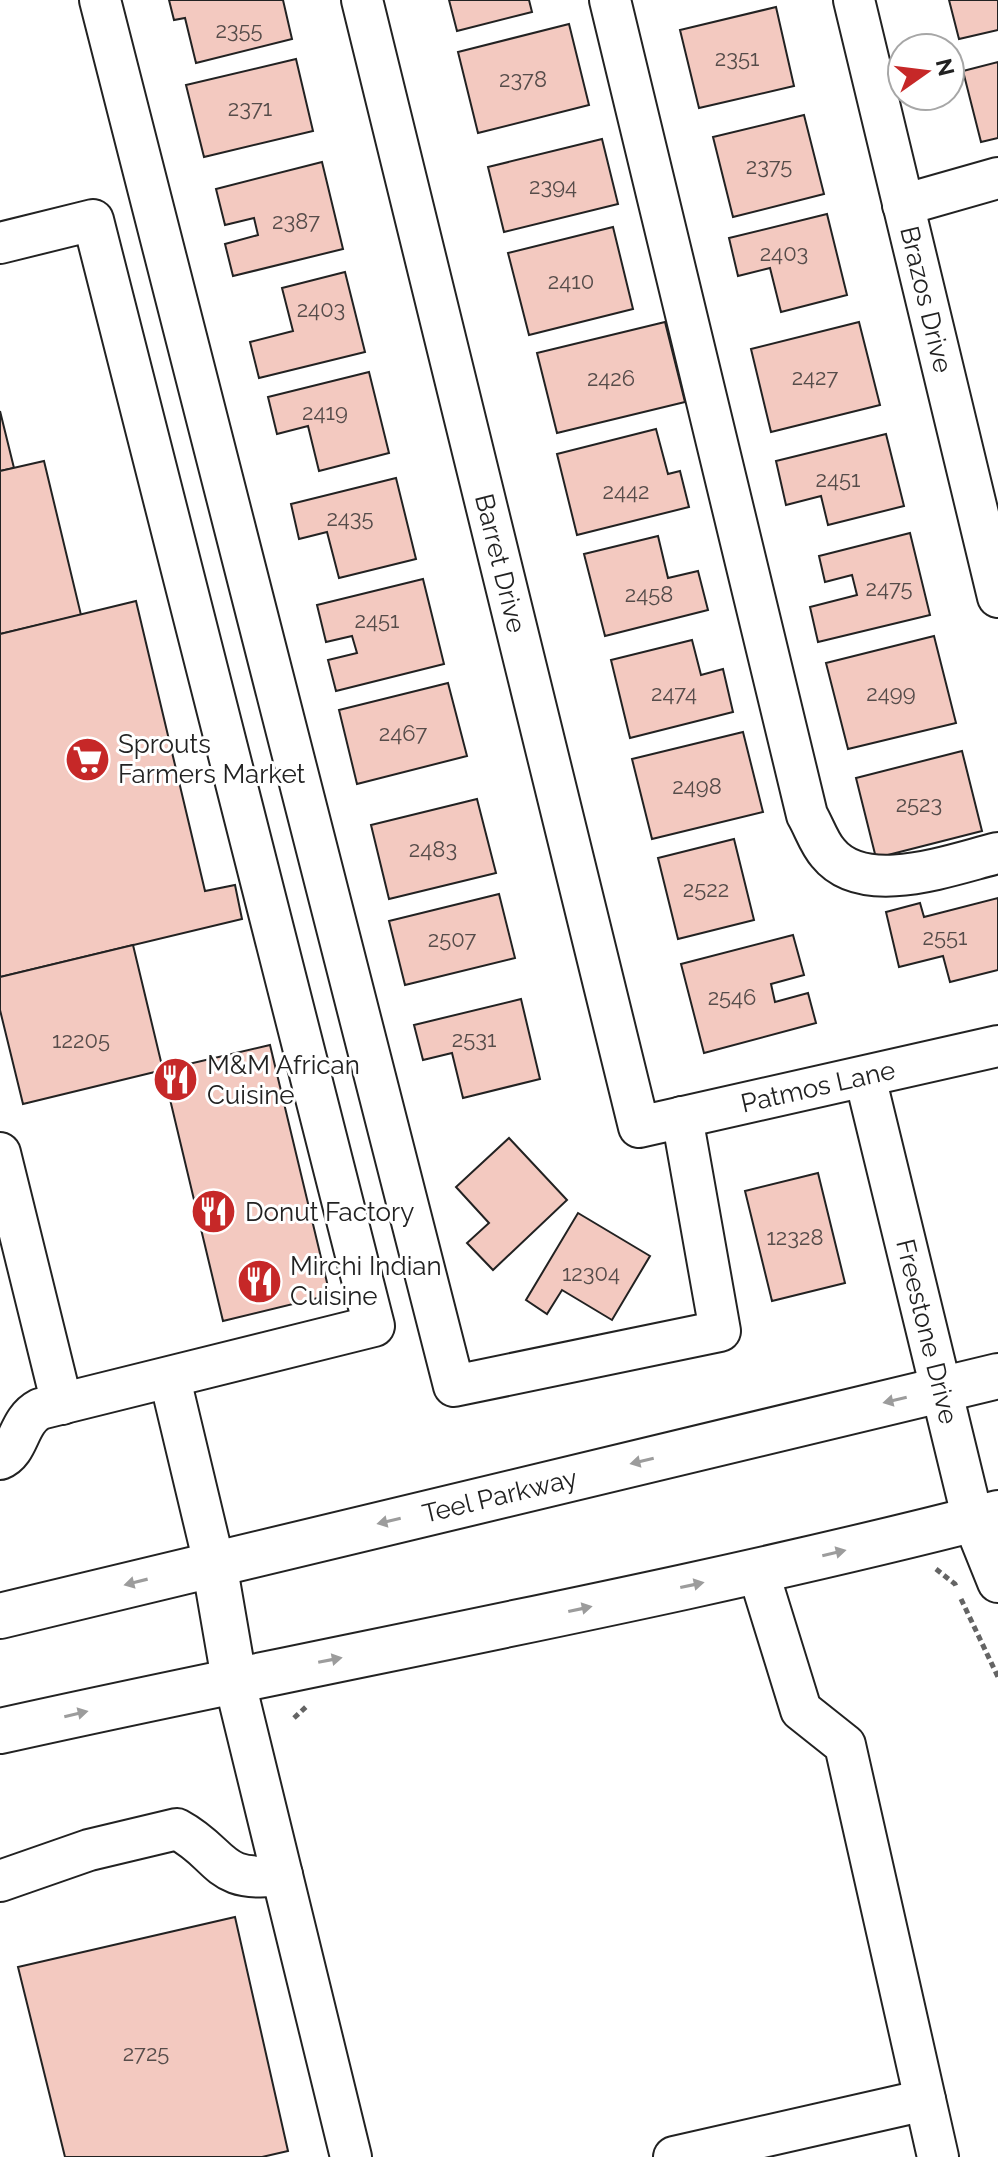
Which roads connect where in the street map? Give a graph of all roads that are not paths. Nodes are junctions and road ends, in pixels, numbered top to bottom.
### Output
1 (100, 0) edge
2 (362, 0) edge
3 (610, 0) edge
4 (854, 0) edge
5 (998, 178) edge
6 (903, 205) junction
7 (0, 243) edge
8 (998, 597) edge
9 (998, 853) edge
10 (998, 1046) edge
11 (865, 1077) junction
12 (682, 1117) junction
13 (639, 1127) joint
14 (0, 1153) edge
15 (998, 1376) edge
16 (170, 1379) junction
17 (941, 1389) junction
18 (62, 1404) junction
19 (0, 1459) edge
20 (986, 1516) edge
21 (214, 1563) junction
22 (758, 1571) junction
23 (998, 1582) edge
24 (0, 1616) edge
25 (234, 1679) junction
26 (0, 1731) edge
27 (282, 1875) junction
28 (0, 1881) edge
29 (925, 2100) junction
30 (351, 2157) edge
31 (674, 2157) edge
32 (938, 2157) edge

1 - 12 street
2 - 13 street, Barret Drive
3 - 9 street
4 - 6 street, Brazos Drive
5 - 6 street
6 - 8 street, Brazos Drive
7 - 16 street
10 - 11 street, Patmos Lane
11 - 12 street, Patmos Lane
11 - 17 street, Freestone Drive
12 - 13 street, Patmos Lane
14 - 18 street
15 - 17 main road, Teel Parkway
16 - 18 street
16 - 21 street
17 - 20 street, Freestone Drive
17 -> 21 main road, Teel Parkway
18 - 19 street
22 -> 20 main road
20 - 23 street, Freestone Drive
21 -> 24 main road, Teel Parkway
21 - 25 main road
25 -> 22 main road
22 - 29 street
26 -> 25 main road
25 - 27 street
27 - 28 street
27 - 30 street
29 - 31 street
29 - 32 street

